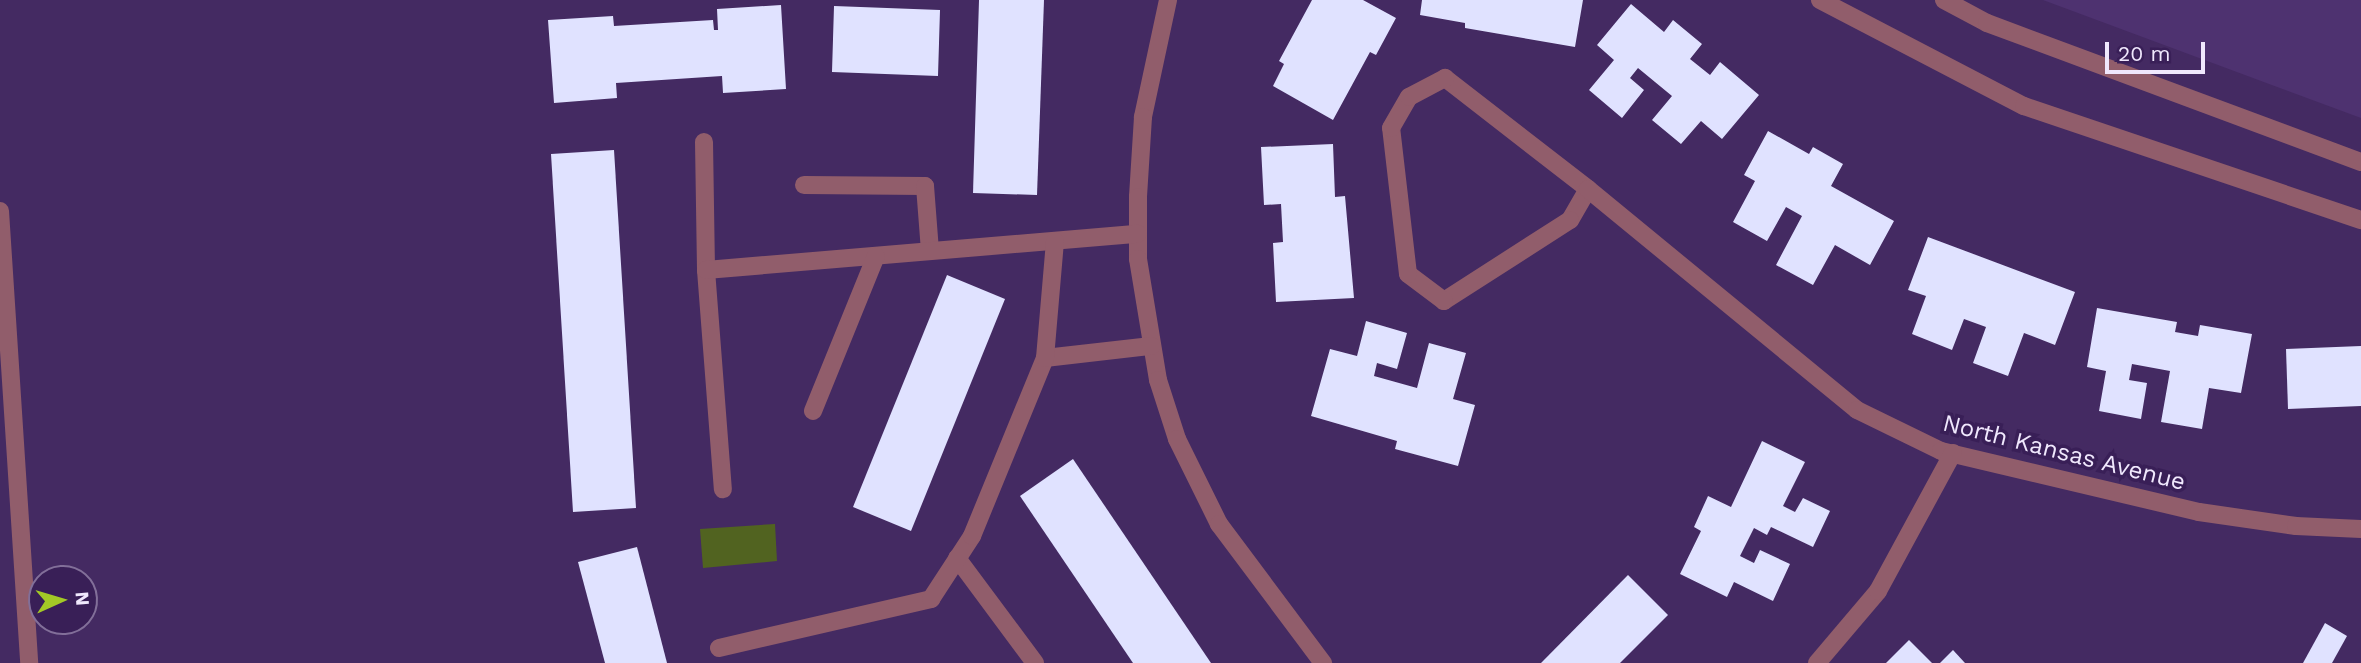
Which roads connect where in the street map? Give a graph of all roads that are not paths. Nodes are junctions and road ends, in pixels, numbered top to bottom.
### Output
1 (1168, 0) edge
2 (1820, 0) edge
3 (1944, 0) edge
4 (704, 142) dead end
5 (2361, 162) edge
6 (804, 185) dead end
7 (1588, 189) junction
8 (0, 211) edge
9 (2361, 220) edge
10 (1138, 234) junction
11 (1055, 241) junction
12 (930, 251) junction
13 (876, 256) junction
14 (706, 270) junction
15 (1151, 346) junction
16 (1045, 358) junction
17 (813, 411) dead end
18 (1953, 453) junction
19 (723, 489) dead end
20 (2361, 529) edge
21 (957, 558) junction
22 (719, 648) dead end
23 (29, 663) edge
24 (1035, 663) edge
25 (1323, 663) edge
26 (1816, 663) edge

1 - 10 street
2 - 9 street
3 - 5 street
4 - 14 street
6 - 12 street
7 - 7 street, North Kansas Avenue
7 - 18 street, North Kansas Avenue
8 - 23 street
10 - 11 street
10 - 15 street
11 - 12 street
11 - 16 street
12 - 13 street
13 - 14 street
13 - 17 street
14 - 19 street
15 - 16 street
15 - 25 street
16 - 21 street
18 - 20 street, North Kansas Avenue
18 - 26 street
21 - 22 street
21 - 24 street

